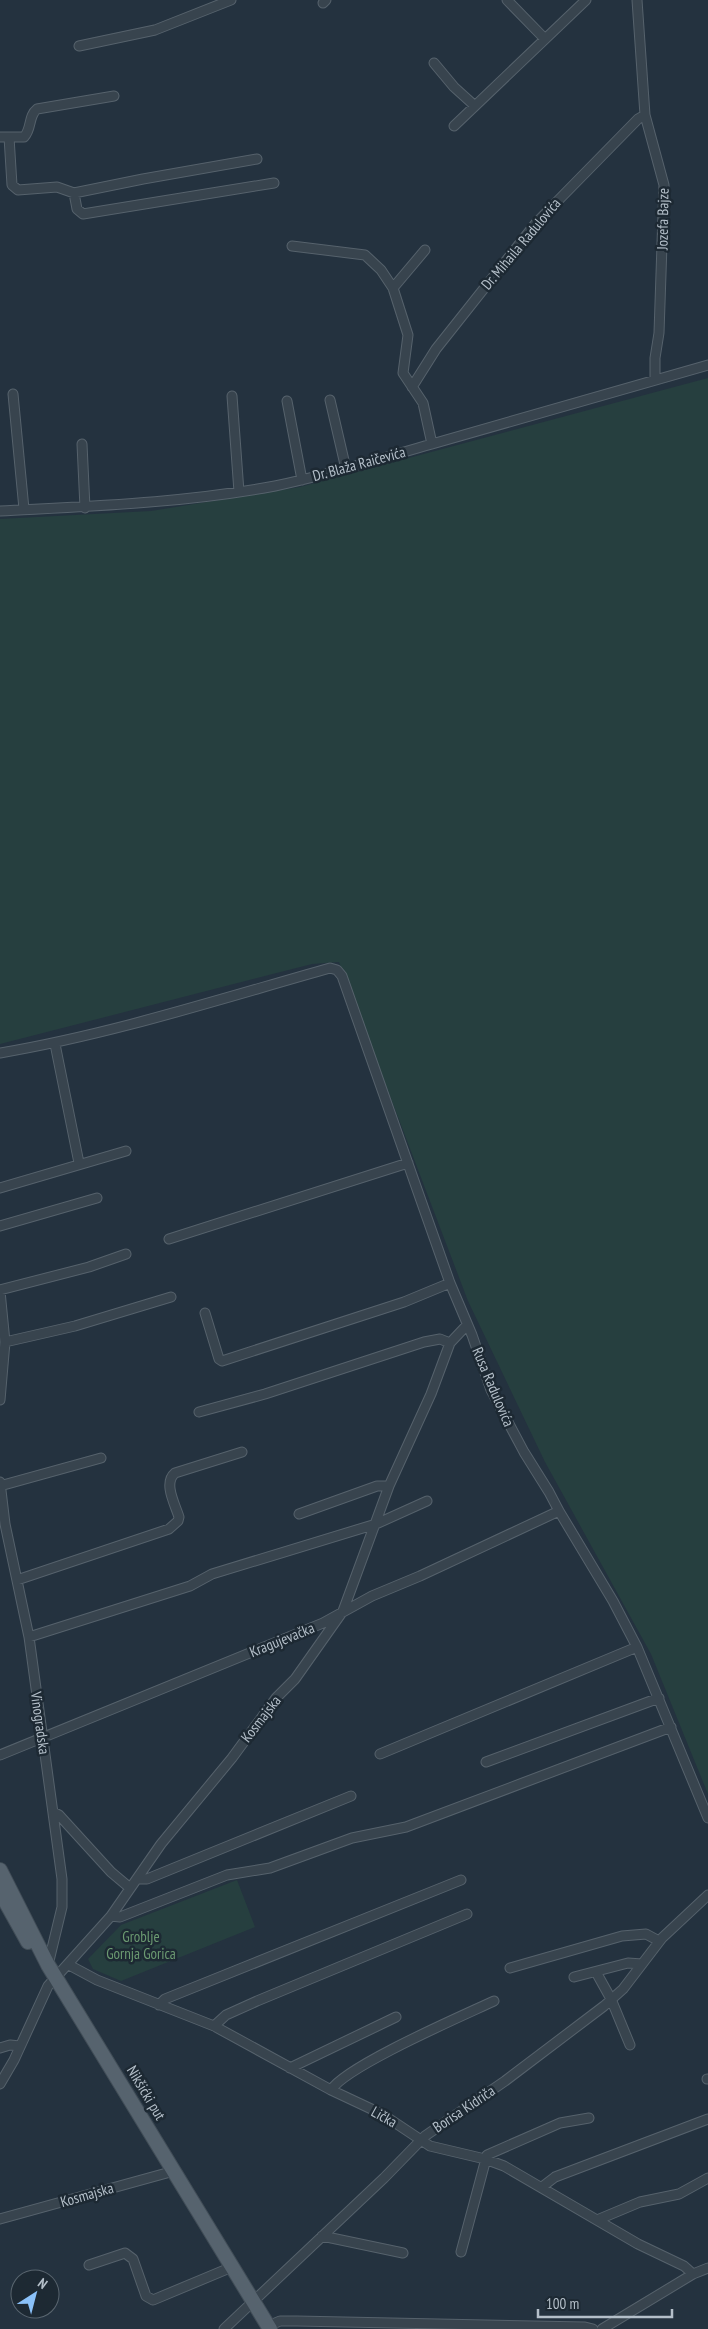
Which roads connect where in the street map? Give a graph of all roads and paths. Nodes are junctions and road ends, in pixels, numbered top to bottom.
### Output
1 (231, 0) edge
2 (507, 0) edge
3 (586, 0) edge
4 (637, 0) edge
5 (545, 39) junction
6 (79, 46) dead end
7 (434, 63) dead end
8 (114, 96) dead end
9 (475, 106) junction
10 (645, 115) junction
11 (454, 126) dead end
12 (9, 137) edge
13 (257, 159) dead end
14 (274, 183) dead end
15 (74, 193) junction
16 (292, 246) dead end
17 (425, 250) dead end
18 (393, 288) junction
19 (708, 365) edge
20 (655, 380) junction
21 (412, 387) junction
22 (13, 394) dead end
23 (232, 396) dead end
24 (330, 400) dead end
25 (287, 401) dead end
26 (82, 444) dead end
27 (432, 444) junction
28 (346, 469) junction
29 (302, 480) junction
30 (239, 492) junction
31 (85, 508) junction
32 (24, 510) junction
33 (0, 511) edge
34 (55, 1044) junction
35 (0, 1053) edge
36 (126, 1151) dead end
37 (79, 1163) junction
38 (408, 1163) junction
39 (0, 1188) edge
40 (97, 1198) dead end
41 (0, 1226) edge
42 (169, 1238) dead end
43 (126, 1254) dead end
44 (450, 1283) junction
45 (0, 1290) edge
46 (171, 1297) dead end
47 (204, 1313) dead end
48 (1, 1322) edge
49 (468, 1324) junction
50 (5, 1342) junction
51 (450, 1343) junction
52 (0, 1400) edge
53 (199, 1412) dead end
54 (242, 1452) dead end
55 (101, 1458) dead end
56 (0, 1482) edge
57 (0, 1486) edge
58 (389, 1486) junction
59 (427, 1501) dead end
60 (559, 1511) junction
61 (299, 1514) dead end
62 (376, 1524) junction
63 (18, 1580) junction
64 (343, 1611) junction
65 (29, 1638) junction
66 (637, 1647) junction
67 (659, 1698) junction
68 (671, 1727) junction
69 (42, 1739) junction
70 (380, 1754) dead end
71 (0, 1755) edge
72 (486, 1762) dead end
73 (351, 1796) dead end
74 (53, 1812) junction
75 (708, 1818) edge
76 (0, 1870) edge
77 (137, 1879) junction
78 (461, 1880) dead end
79 (130, 1888) junction
80 (0, 1892) edge
81 (708, 1895) edge
82 (467, 1914) dead end
83 (111, 1916) junction
84 (658, 1942) junction
85 (642, 1964) junction
86 (48, 1965) junction
87 (69, 1965) junction
88 (510, 1968) dead end
89 (596, 1972) junction
90 (574, 1977) dead end
91 (58, 1978) junction
92 (611, 1999) junction
93 (494, 2001) dead end
94 (159, 2005) junction
95 (396, 2017) dead end
96 (214, 2026) junction
97 (20, 2046) junction
98 (630, 2046) dead end
99 (0, 2048) edge
100 (290, 2068) junction
101 (1, 2082) edge
102 (331, 2090) junction
103 (589, 2118) dead end
104 (708, 2119) edge
105 (421, 2140) junction
106 (485, 2159) junction
107 (174, 2171) junction
108 (708, 2178) edge
109 (542, 2187) junction
110 (0, 2219) edge
111 (597, 2220) junction
112 (322, 2236) junction
113 (461, 2252) dead end
114 (403, 2254) dead end
115 (89, 2264) dead end
116 (232, 2267) junction
117 (708, 2268) edge
118 (693, 2274) junction
119 (253, 2301) junction
120 (269, 2328) edge
121 (224, 2329) edge
122 (593, 2329) edge
123 (602, 2329) edge

1 - 6 street
2 - 5 street
3 - 5 street
4 - 10 street, Jozefa Bajze
5 - 9 street
7 - 9 street
8 - 12 street
9 - 11 street
10 - 20 street, Jozefa Bajze
10 - 21 street, Dr. Mihaila Radulovića
12 - 15 street
13 - 15 street
14 - 15 street
16 - 18 street
17 - 18 street
18 - 21 street
19 - 20 street, Dr. Blaža Raičevića
20 - 27 street, Dr. Blaža Raičevića
21 - 27 street
22 - 32 street
23 - 30 street
24 - 28 street
25 - 29 street
26 - 31 street
27 - 28 street, Dr. Blaža Raičevića
28 - 29 street, Dr. Blaža Raičevića
29 - 30 street, Dr. Blaža Raičevića
30 - 31 street, Dr. Blaža Raičevića
31 - 32 street, Dr. Blaža Raičevića
32 - 33 street, Dr. Blaža Raičevića
34 - 35 street
34 - 37 street
34 - 38 street, Rusa Radulovića
36 - 37 street
37 - 39 street
38 - 42 street
38 - 44 street, Rusa Radulovića
40 - 41 street
43 - 45 street
44 - 47 street
44 - 49 street, Rusa Radulovića
45 - 48 street
46 - 50 street
48 - 50 street
49 - 51 street, Kosmajska
49 - 60 street, Rusa Radulovića
50 - 52 street
51 - 53 street
51 - 58 street, Kosmajska
54 - 63 street
55 - 57 street
56 - 57 street, Vinogradska
57 - 63 street, Vinogradska
58 - 61 street
58 - 62 street, Kosmajska
59 - 62 street
60 - 64 street, Kragujevačka
60 - 66 street, Rusa Radulovića
62 - 64 street, Kosmajska
62 - 65 street
63 - 65 street, Vinogradska
64 - 69 street, Kragujevačka
64 - 77 street, Kosmajska
65 - 69 street, Vinogradska
66 - 67 street, Rusa Radulovića
66 - 70 street
67 - 68 street, Rusa Radulovića
67 - 72 street
68 - 75 street, Rusa Radulovića
68 - 83 street
69 - 71 street, Kragujevačka
69 - 74 street, Vinogradska
73 - 77 street
74 - 79 street
74 - 86 street, Vinogradska
76 - 86 main road, Nikšićki put
77 - 79 street, Kosmajska
78 - 94 street
79 - 83 street, Kosmajska
80 - 86 main road
81 - 84 street, Borisa Kidriča
82 - 96 street
83 - 87 street, Kosmajska
84 - 85 street, Borisa Kidriča
84 - 88 street
85 - 89 street
85 - 92 street, Borisa Kidriča
86 - 91 main road, Nikšićki put
87 - 91 street, Kosmajska
87 - 94 street, Lička
89 - 90 street
89 - 92 street
91 - 97 street, Kosmajska
91 - 107 main road, Nikšićki put
92 - 98 street
92 - 105 street, Borisa Kidriča
93 - 102 street
94 - 96 street, Lička
95 - 100 street
96 - 100 street, Lička
97 - 99 street
97 - 101 street, Kosmajska
100 - 102 street, Lička
102 - 105 street, Lička
103 - 106 street
104 - 109 street
105 - 106 street, Lička
105 - 112 street, Borisa Kidriča
106 - 109 street, Lička
106 - 113 street
107 - 110 street, Kosmajska
107 - 116 main road, Nikšićki put
108 - 111 street
109 - 111 street, Lička
111 - 118 street, Lička
112 - 114 street
112 - 119 street, Borisa Kidriča
115 - 116 street
116 - 119 main road, Nikšićki put
117 - 118 street
118 - 123 street
119 - 120 main road, Nikšićki put
119 - 121 street, Borisa Kidriča
120 - 122 street

